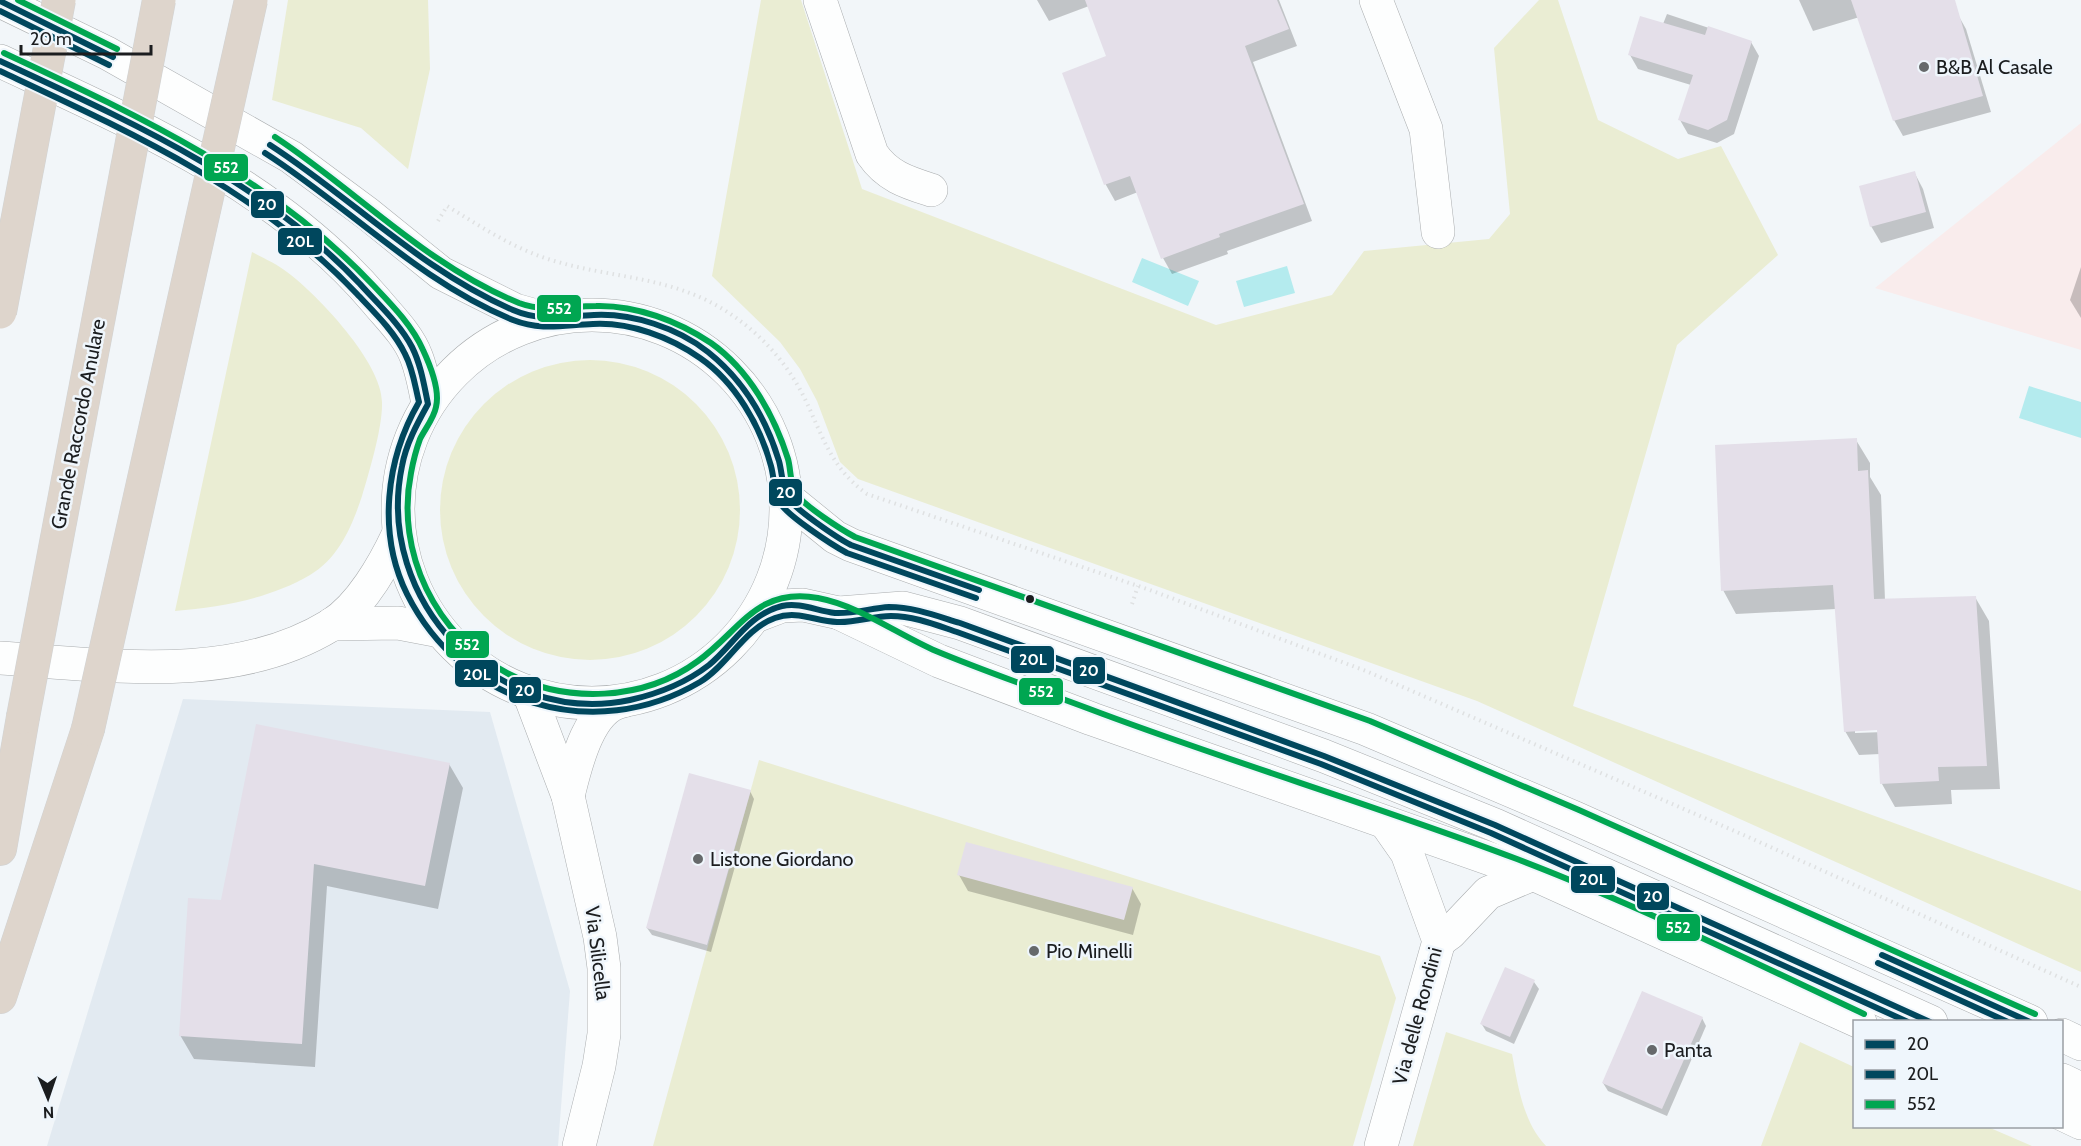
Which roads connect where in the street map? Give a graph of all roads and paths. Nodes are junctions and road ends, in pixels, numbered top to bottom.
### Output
1 (59, 0) edge
2 (159, 0) edge
3 (250, 0) edge
4 (820, 0) edge
5 (1376, 0) edge
6 (0, 1) edge
7 (0, 61) edge
8 (931, 190) dead end
9 (1438, 232) dead end
10 (419, 258) junction
11 (0, 312) edge
12 (547, 320) junction
13 (428, 404) junction
14 (787, 498) junction
15 (399, 535) junction
16 (839, 613) junction
17 (756, 616) junction
18 (332, 624) junction
19 (440, 631) junction
20 (0, 658) edge
21 (529, 693) junction
22 (623, 701) junction
23 (568, 796) junction
24 (1386, 823) junction
25 (0, 849) edge
26 (1533, 874) junction
27 (1438, 940) junction
28 (2081, 987) edge
29 (0, 996) edge
30 (1856, 1020) edge
31 (1927, 1020) edge
32 (2027, 1020) edge
33 (2063, 1036) edge
34 (2081, 1044) edge
35 (2063, 1081) edge
36 (2081, 1089) edge
37 (2063, 1115) edge
38 (2081, 1123) edge
39 (579, 1146) edge
40 (1381, 1146) edge

1 - 11 highway, bridge
2 - 25 highway, Grande Raccordo Anulare, bridge
3 - 29 highway, bridge
4 - 8 street
5 - 9 street
6 - 10 street
7 - 13 street
10 - 12 street
10 - 28 path
12 - 13 street
12 - 14 street
13 - 15 street
14 - 17 street
14 - 32 street
15 - 18 street
15 - 19 street
16 - 17 street
16 - 24 street
16 - 31 street
17 - 22 street
18 - 19 street
18 - 20 street
19 - 21 street
21 - 22 street
21 - 23 street, Via Silicella
22 - 23 street, Via Silicella
23 - 39 street, Via Silicella
24 - 26 street
24 - 27 street, Via delle Rondini
26 - 27 street
26 - 30 street
27 - 40 street, Via delle Rondini
33 - 34 street
35 - 36 street
37 - 38 street

